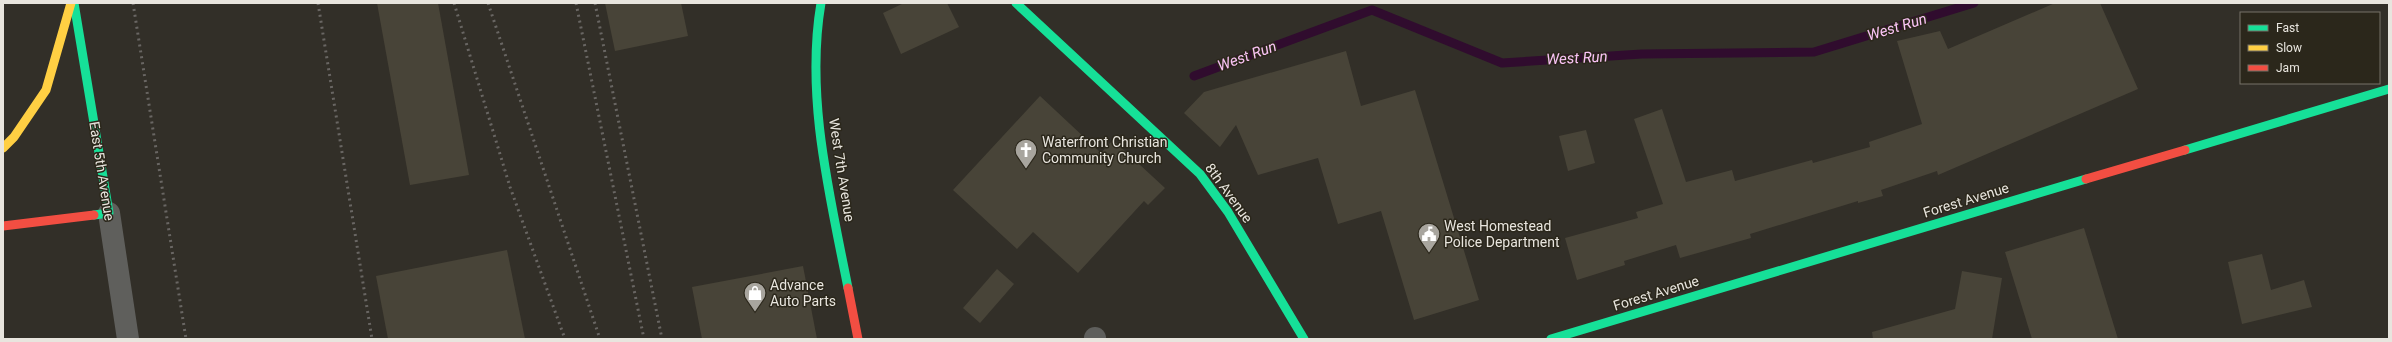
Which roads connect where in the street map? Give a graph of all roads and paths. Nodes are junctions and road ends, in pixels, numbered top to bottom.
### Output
1 (71, 3) edge
2 (74, 3) edge
3 (821, 3) edge
4 (1016, 3) edge
5 (809, 8) dead end
6 (818, 19) junction
7 (2389, 89) edge
8 (3, 148) edge
9 (109, 213) junction
10 (3, 226) edge
11 (128, 339) edge
12 (858, 339) edge
13 (1304, 339) edge
14 (1551, 339) edge

1 - 8 street
2 - 9 street, East 5th Avenue
3 - 6 street, West 7th Avenue
4 - 13 street, 8th Avenue
5 - 6 street
6 - 12 street, West 7th Avenue
7 - 14 street, Forest Avenue
9 - 10 street
9 - 11 street, East 5th Avenue

